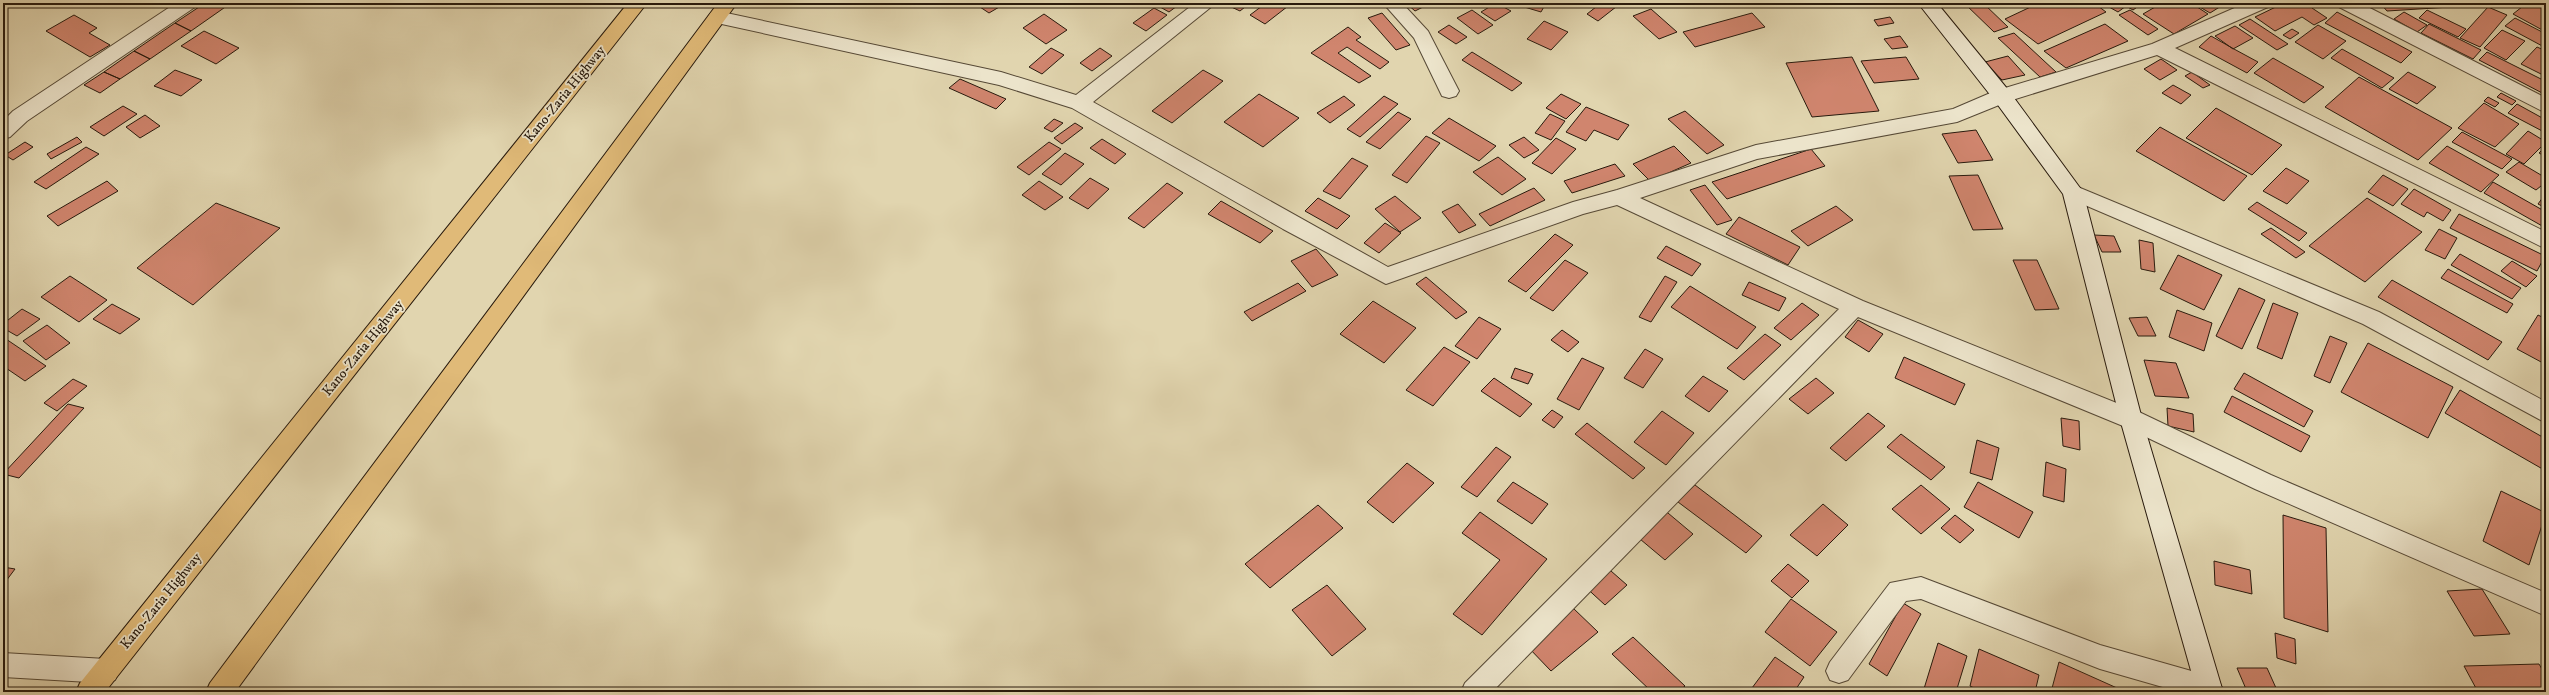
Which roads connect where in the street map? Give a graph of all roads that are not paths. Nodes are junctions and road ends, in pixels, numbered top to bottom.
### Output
1 (189, 3) edge
2 (1207, 3) edge
3 (1392, 3) edge
4 (1926, 3) edge
5 (2262, 3) edge
6 (2345, 3) edge
7 (634, 4) edge
8 (722, 10) edge
9 (2159, 48) junction
10 (1449, 91) dead end
11 (2002, 96) junction
12 (1079, 103) junction
13 (2546, 106) edge
14 (3, 132) edge
15 (2073, 192) junction
16 (1619, 198) junction
17 (2546, 242) edge
18 (1855, 308) junction
19 (2546, 413) edge
20 (2131, 419) junction
21 (2546, 605) edge
22 (3, 664) edge
23 (106, 671) junction
24 (1839, 671) dead end
25 (2209, 690) edge
26 (89, 692) edge
27 (219, 692) edge
28 (1474, 692) edge

1 - 14 street
2 - 12 street
3 - 10 street
4 - 11 street
5 - 9 street
6 - 13 street
7 - 23 highway, Kano-Zaria Highway
8 - 12 street
8 - 27 highway
9 - 11 street
9 - 17 street
11 - 15 street
11 - 16 street
12 - 16 street
15 - 19 street
15 - 20 street
16 - 18 street
18 - 20 street
18 - 28 street
20 - 21 street
20 - 25 street
22 - 23 street
23 - 26 highway, Kano-Zaria Highway
24 - 25 street

